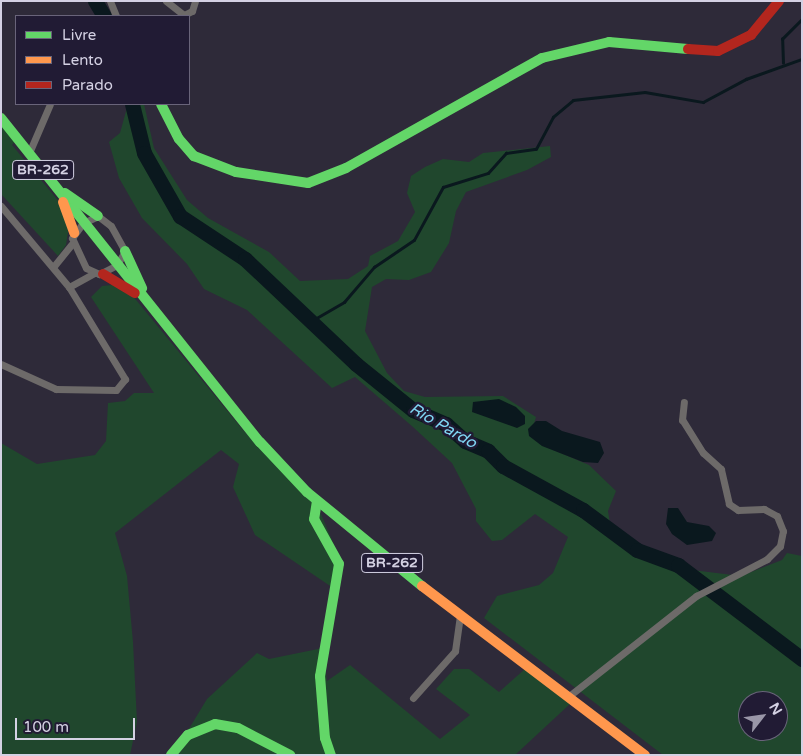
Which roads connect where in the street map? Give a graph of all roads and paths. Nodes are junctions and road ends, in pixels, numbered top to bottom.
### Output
1 (110, 1) edge
2 (166, 1) edge
3 (195, 1) edge
4 (779, 1) edge
5 (116, 15) edge
6 (50, 105) edge
7 (162, 105) edge
8 (1, 118) edge
9 (29, 153) junction
10 (56, 188) junction
11 (1, 206) edge
12 (98, 216) junction
13 (83, 223) junction
14 (74, 233) junction
15 (72, 244) junction
16 (125, 251) junction
17 (117, 265) junction
18 (54, 266) junction
19 (99, 273) junction
20 (69, 287) junction
21 (146, 301) junction
22 (1, 364) edge
23 (684, 402) dead end
24 (317, 501) junction
25 (460, 616) junction
26 (569, 696) junction
27 (413, 698) dead end
28 (171, 755) edge
29 (290, 755) edge
30 (331, 755) edge
31 (645, 755) edge

1 - 5 street
2 - 3 street
4 - 7 main road
6 - 9 street
8 - 9 main road, BR-262
9 - 10 main road, BR-262
10 - 12 main road
10 - 13 main road, BR-262
10 - 14 main road
11 - 18 street
12 - 13 street
12 - 16 street
13 - 14 street
13 - 17 main road, BR-262
14 - 15 street
15 - 18 street
15 - 19 street
16 - 17 street
16 - 21 main road
17 - 19 street
17 - 21 main road, BR-262
18 - 20 street
19 - 20 street
19 - 21 main road
20 - 22 street
21 - 24 main road, BR-262
23 - 26 street
24 - 25 main road, BR-262
24 - 30 main road
25 - 26 main road, BR-262
25 - 27 street
26 - 31 main road, BR-262
28 - 29 main road

